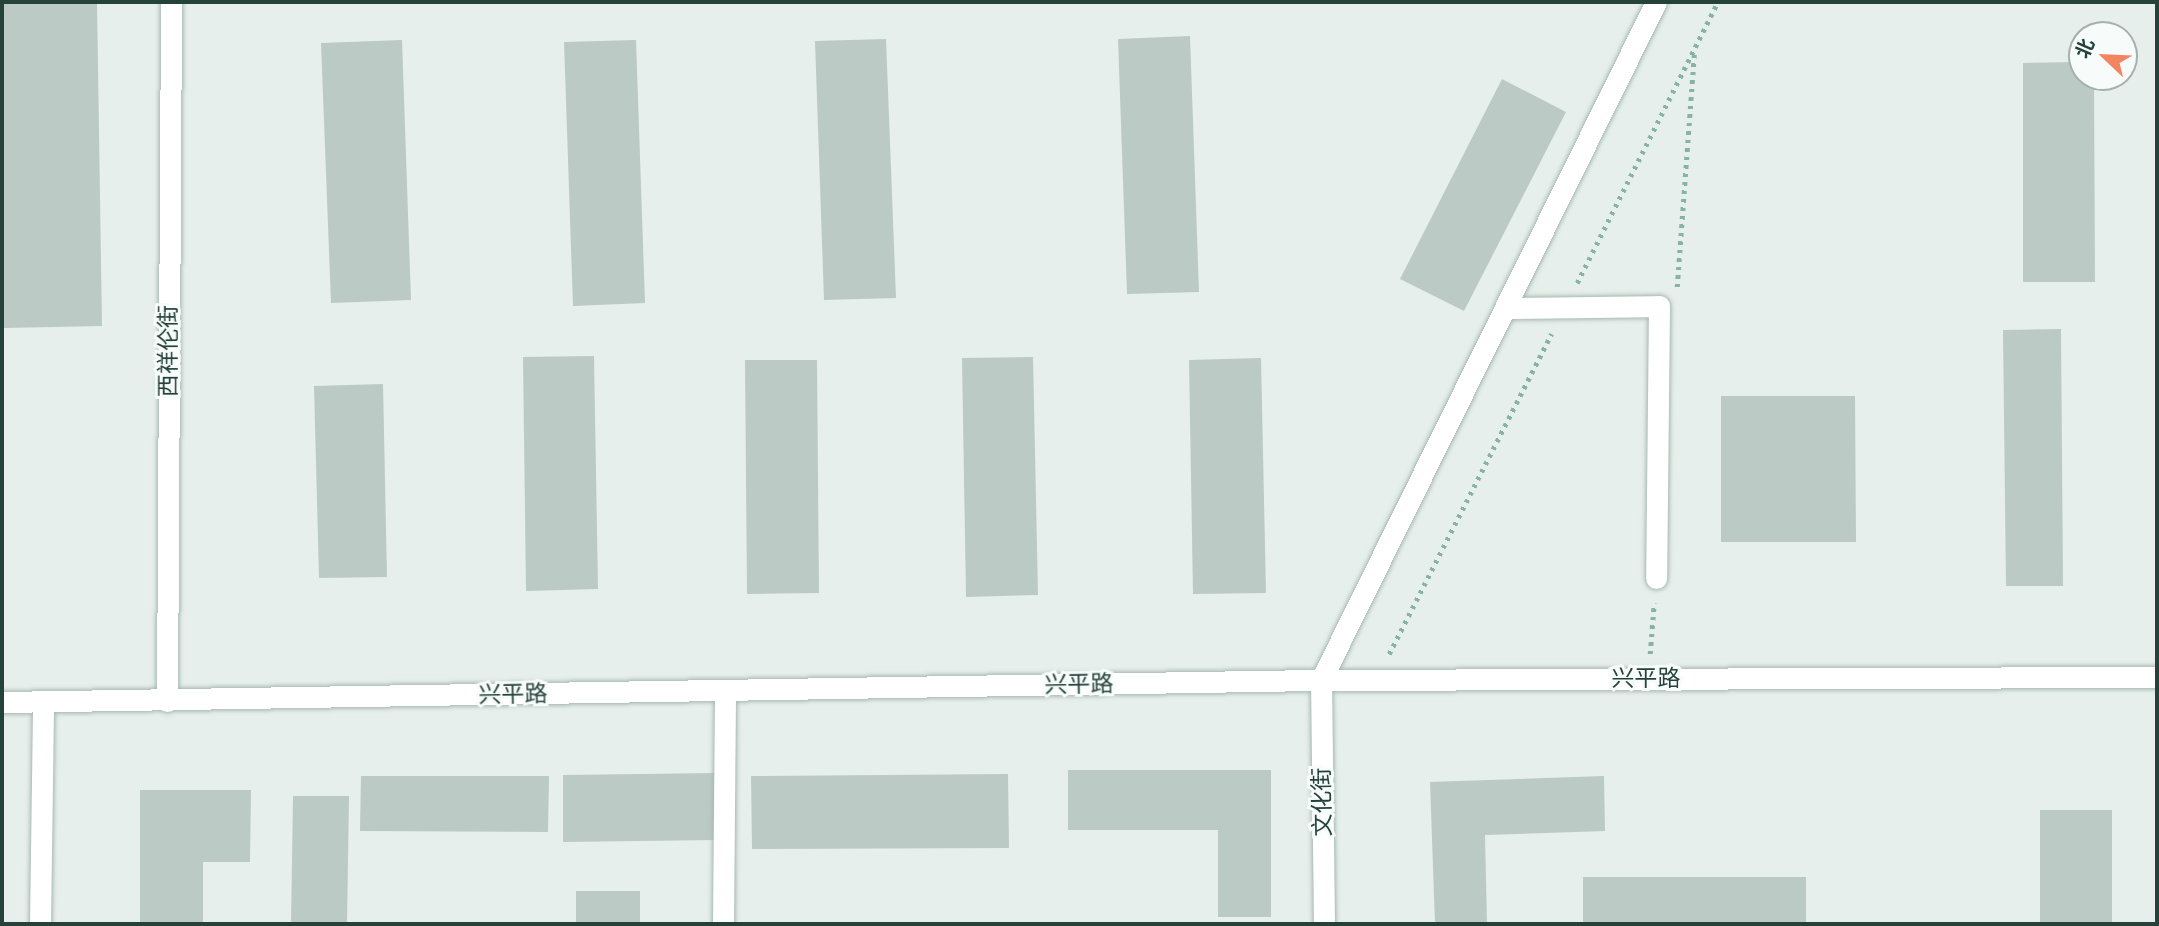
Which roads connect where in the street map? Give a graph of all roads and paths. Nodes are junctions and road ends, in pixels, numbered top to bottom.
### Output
1 (171, 2) edge
2 (1656, 2) edge
3 (1718, 2) edge
4 (1576, 285) dead end
5 (1505, 308) junction
6 (1557, 322) dead end
7 (1656, 578) dead end
8 (2157, 677) edge
9 (1321, 680) junction
10 (1376, 680) junction
11 (725, 691) junction
12 (167, 701) junction
13 (2, 702) edge
14 (43, 702) junction
15 (40, 924) edge
16 (723, 924) edge
17 (1325, 924) edge

1 - 12 street, 西祥伦街
2 - 5 street
3 - 4 path
5 - 7 street
5 - 9 street
6 - 10 path
8 - 10 street, 兴平路
9 - 10 street, 兴平路
9 - 11 street, 兴平路
9 - 17 street, 文化街
11 - 12 street, 兴平路
11 - 16 street
12 - 14 street, 兴平路
13 - 14 street, 兴平路
14 - 15 street

